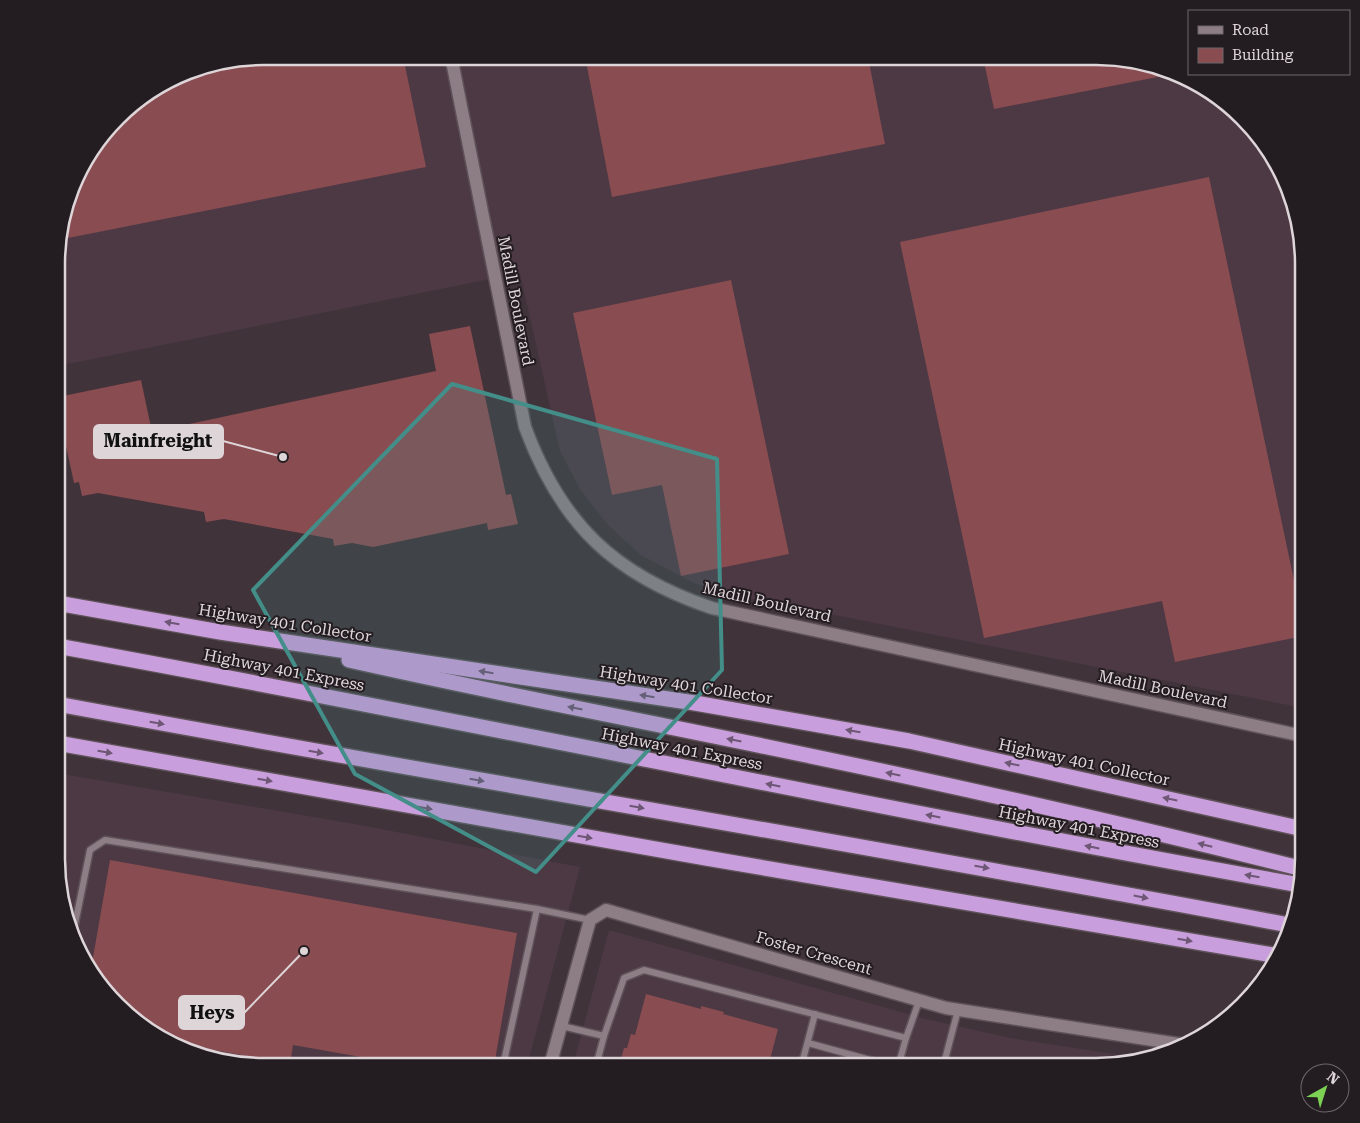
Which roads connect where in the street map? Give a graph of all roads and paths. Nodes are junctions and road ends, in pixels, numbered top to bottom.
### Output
1 (453, 65) edge
2 (65, 604) edge
3 (220, 632) junction
4 (65, 647) edge
5 (65, 705) edge
6 (1295, 734) edge
7 (65, 744) edge
8 (1257, 818) junction
9 (1295, 824) edge
10 (1295, 827) edge
11 (1295, 867) edge
12 (1293, 884) edge
13 (537, 909) junction
14 (590, 920) junction
15 (76, 922) edge
16 (1284, 924) edge
17 (1270, 955) edge
18 (919, 1001) junction
19 (958, 1010) junction
20 (816, 1014) junction
21 (562, 1026) junction
22 (604, 1036) junction
23 (906, 1038) junction
24 (808, 1043) junction
25 (1172, 1043) edge
26 (505, 1058) edge
27 (552, 1058) edge
28 (598, 1058) edge
29 (804, 1058) edge
30 (864, 1058) edge
31 (900, 1058) edge
32 (945, 1058) edge

1 - 6 street, Madill Boulevard
3 -> 2 highway, Highway 401 Collector
8 -> 3 highway, Highway 401 Collector
11 -> 3 highway
12 -> 4 highway, Highway 401 Express
5 -> 16 highway
7 -> 17 highway
8 - 9 highway
8 - 10 highway, Highway 401 Collector
13 - 14 lane
13 - 15 lane
13 - 26 lane
14 - 18 street, Foster Crescent
14 - 21 street
18 - 19 street, Foster Crescent
18 - 23 lane
19 - 25 street, Foster Crescent
19 - 32 lane
20 - 22 lane
20 - 23 lane
20 - 24 lane
21 - 22 lane
21 - 27 street
22 - 28 lane
23 - 31 lane
24 - 29 lane
24 - 30 lane

